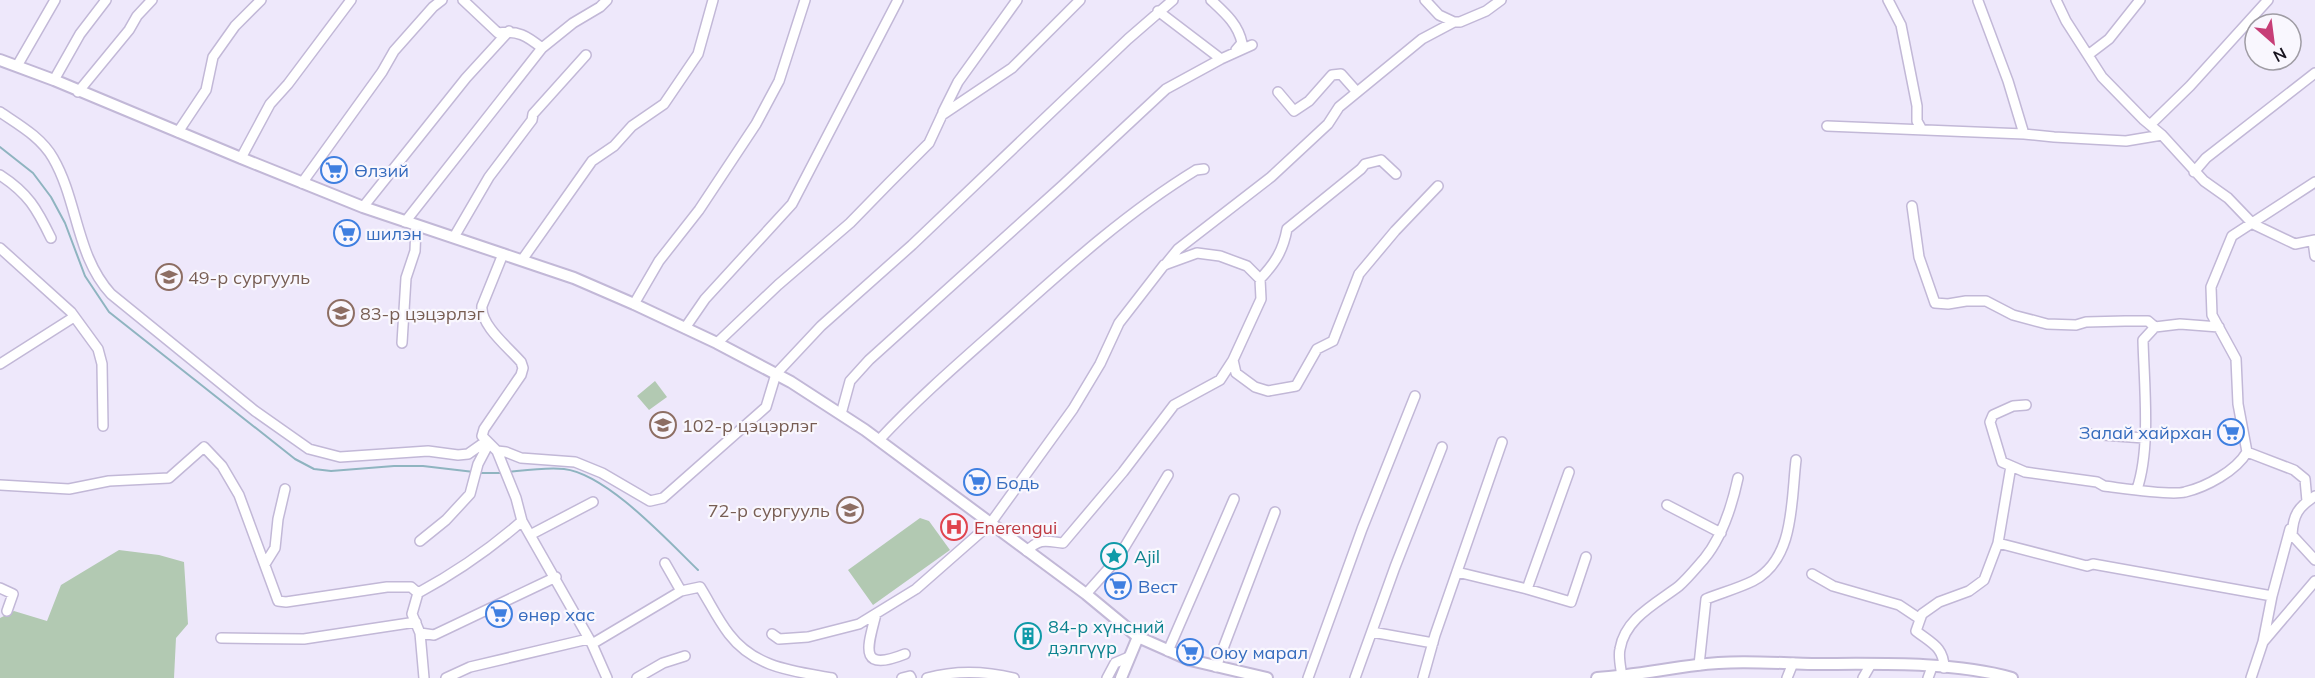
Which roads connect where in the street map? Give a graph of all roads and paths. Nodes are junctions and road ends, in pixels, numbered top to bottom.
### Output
1 (55, 0) edge
2 (105, 0) edge
3 (152, 0) edge
4 (261, 0) edge
5 (351, 0) edge
6 (442, 0) edge
7 (463, 0) edge
8 (607, 0) edge
9 (713, 0) edge
10 (806, 0) edge
11 (898, 0) edge
12 (1017, 0) edge
13 (1080, 0) edge
14 (1173, 0) edge
15 (1211, 0) edge
16 (1425, 0) edge
17 (1501, 0) edge
18 (1888, 0) edge
19 (2056, 0) edge
20 (2140, 0) edge
21 (2268, 0) edge
22 (1978, 1) edge
23 (1158, 11) junction
24 (1454, 22) junction
25 (509, 31) junction
26 (1252, 45) dead end
27 (542, 48) junction
28 (1232, 54) junction
29 (586, 55) dead end
30 (2088, 55) junction
31 (1221, 59) junction
32 (1, 63) edge
33 (17, 66) junction
34 (2315, 73) edge
35 (54, 80) junction
36 (78, 92) junction
37 (1278, 92) dead end
38 (1357, 92) junction
39 (0, 112) edge
40 (942, 114) junction
41 (2150, 125) junction
42 (1827, 126) dead end
43 (1922, 130) junction
44 (178, 132) junction
45 (2024, 134) junction
46 (2162, 135) junction
47 (241, 158) junction
48 (1204, 169) dead end
49 (2194, 172) junction
50 (1396, 174) dead end
51 (0, 175) edge
52 (2315, 182) edge
53 (302, 183) junction
54 (1438, 186) dead end
55 (1911, 206) dead end
56 (363, 207) junction
57 (410, 224) junction
58 (2253, 224) junction
59 (454, 237) junction
60 (51, 238) dead end
61 (2314, 240) edge
62 (0, 248) edge
63 (503, 254) junction
64 (2315, 256) edge
65 (522, 260) junction
66 (1164, 266) junction
67 (1260, 279) junction
68 (634, 304) junction
69 (74, 317) junction
70 (2155, 327) junction
71 (2218, 327) junction
72 (685, 328) junction
73 (402, 343) dead end
74 (717, 343) junction
75 (1233, 360) junction
76 (0, 364) edge
77 (776, 374) junction
78 (1415, 396) dead end
79 (2026, 405) dead end
80 (841, 414) junction
81 (103, 426) dead end
82 (2089, 434) dead end
83 (2144, 438) junction
84 (879, 440) junction
85 (1502, 442) dead end
86 (487, 443) junction
87 (1442, 447) dead end
88 (496, 451) junction
89 (2247, 452) junction
90 (1796, 460) dead end
91 (2011, 466) junction
92 (1569, 472) dead end
93 (1168, 475) dead end
94 (1738, 478) dead end
95 (0, 485) edge
96 (285, 489) dead end
97 (2137, 489) junction
98 (2311, 498) edge
99 (1234, 499) dead end
100 (593, 502) dead end
101 (1667, 505) dead end
102 (1275, 512) dead end
103 (2293, 518) junction
104 (522, 521) junction
105 (990, 524) junction
106 (1721, 533) junction
107 (530, 535) junction
108 (420, 541) dead end
109 (1998, 543) junction
110 (1027, 551) junction
111 (1586, 557) dead end
112 (2315, 560) edge
113 (665, 563) dead end
114 (266, 564) junction
115 (1457, 572) junction
116 (1812, 574) dead end
117 (555, 577) junction
118 (2315, 581) edge
119 (0, 588) edge
120 (1527, 589) junction
121 (681, 591) junction
122 (418, 593) junction
123 (1086, 594) junction
124 (2272, 596) junction
125 (7, 611) dead end
126 (876, 614) junction
127 (1920, 619) junction
128 (416, 622) junction
129 (1372, 632) junction
130 (420, 633) junction
131 (772, 634) dead end
132 (1138, 637) junction
133 (221, 638) dead end
134 (590, 641) junction
135 (2264, 642) junction
136 (1433, 644) junction
137 (1168, 651) junction
138 (905, 654) dead end
139 (685, 656) dead end
140 (1129, 657) junction
141 (1794, 663) junction
142 (1870, 664) junction
143 (1699, 665) junction
144 (1216, 667) junction
145 (1944, 668) junction
146 (1930, 673) edge
147 (1994, 676) edge
148 (1629, 677) edge
149 (424, 678) edge
150 (446, 678) edge
151 (606, 678) edge
152 (637, 678) edge
153 (828, 678) edge
154 (902, 678) edge
155 (911, 678) edge
156 (927, 678) edge
157 (1010, 678) edge
158 (1107, 678) edge
159 (1121, 678) edge
160 (1267, 678) edge
161 (1308, 678) edge
162 (1355, 678) edge
163 (1423, 678) edge
164 (1597, 678) edge
165 (1787, 678) edge
166 (1863, 678) edge
167 (2012, 678) edge
168 (2251, 678) edge

1 - 33 street
2 - 35 street
3 - 36 street
4 - 44 street
5 - 47 street
6 - 53 street
7 - 25 street
8 - 27 street
9 - 65 street
10 - 68 street
11 - 72 street
12 - 40 street
13 - 40 street
14 - 23 street
15 - 28 street
16 - 24 street
17 - 24 street
18 - 43 street
19 - 30 street
20 - 30 street
21 - 41 street
22 - 45 street
23 - 31 street
23 - 77 street
24 - 38 street
25 - 27 street
25 - 56 street
26 - 28 street
27 - 57 street
28 - 31 street
29 - 59 street
30 - 41 street
31 - 80 street
32 - 33 main road
33 - 35 main road
34 - 49 street
35 - 36 main road
36 - 44 main road
37 - 38 street
38 - 66 street
39 - 86 street
40 - 74 street
41 - 46 street
42 - 43 street
43 - 45 street
44 - 47 main road
45 - 46 street
46 - 49 street
47 - 53 main road
48 - 84 street
49 - 58 street
50 - 67 street
51 - 60 street
52 - 58 street
53 - 56 main road
54 - 75 street
55 - 70 street
56 - 57 main road
57 - 59 main road
57 - 73 street
58 - 61 street
58 - 71 street
59 - 63 main road
61 - 64 street
62 - 69 street
63 - 65 main road
63 - 86 street
65 - 68 main road
66 - 67 street
66 - 105 street
67 - 75 street
68 - 72 main road
69 - 76 street
69 - 81 street
70 - 71 street
70 - 83 street
71 - 89 street
72 - 74 main road
74 - 77 main road
75 - 110 street
77 - 80 main road
77 - 88 street
78 - 161 street
79 - 91 street
80 - 84 main road
82 - 83 street
83 - 97 street
84 - 105 main road
85 - 115 street
86 - 88 street
86 - 108 street
87 - 129 street
88 - 104 street
89 - 97 street
89 - 98 street
90 - 143 street
91 - 97 street
91 - 109 street
92 - 120 street
93 - 123 street
94 - 106 street
95 - 114 street
96 - 114 street
98 - 103 street
99 - 137 street
100 - 107 street
101 - 106 street
102 - 144 street
103 - 112 street
103 - 124 street
104 - 107 street
104 - 122 street
105 - 110 main road
105 - 126 street
106 - 148 street
107 - 117 street
109 - 124 street
109 - 127 street
110 - 123 main road
111 - 120 street
113 - 121 street
114 - 122 street
115 - 120 street
115 - 136 street
116 - 127 street
117 - 130 street
117 - 134 street
118 - 135 street
119 - 125 street
121 - 134 street
121 - 153 street
122 - 128 street
123 - 132 main road
124 - 135 street
126 - 131 street
126 - 138 street
127 - 145 street
128 - 130 street
128 - 133 street
129 - 136 street
129 - 162 street
130 - 149 street
132 - 137 main road
132 - 140 main road
134 - 150 street
134 - 151 street
135 - 168 street
136 - 163 street
137 - 144 main road
139 - 152 street
140 - 158 street
140 - 159 main road
141 - 142 main road
141 - 143 main road
141 - 165 street
142 - 146 main road
142 - 166 street
143 - 148 main road
144 - 160 main road
145 - 146 main road
145 - 147 main road
147 - 167 main road
148 - 164 main road
154 - 155 street
156 - 157 street

